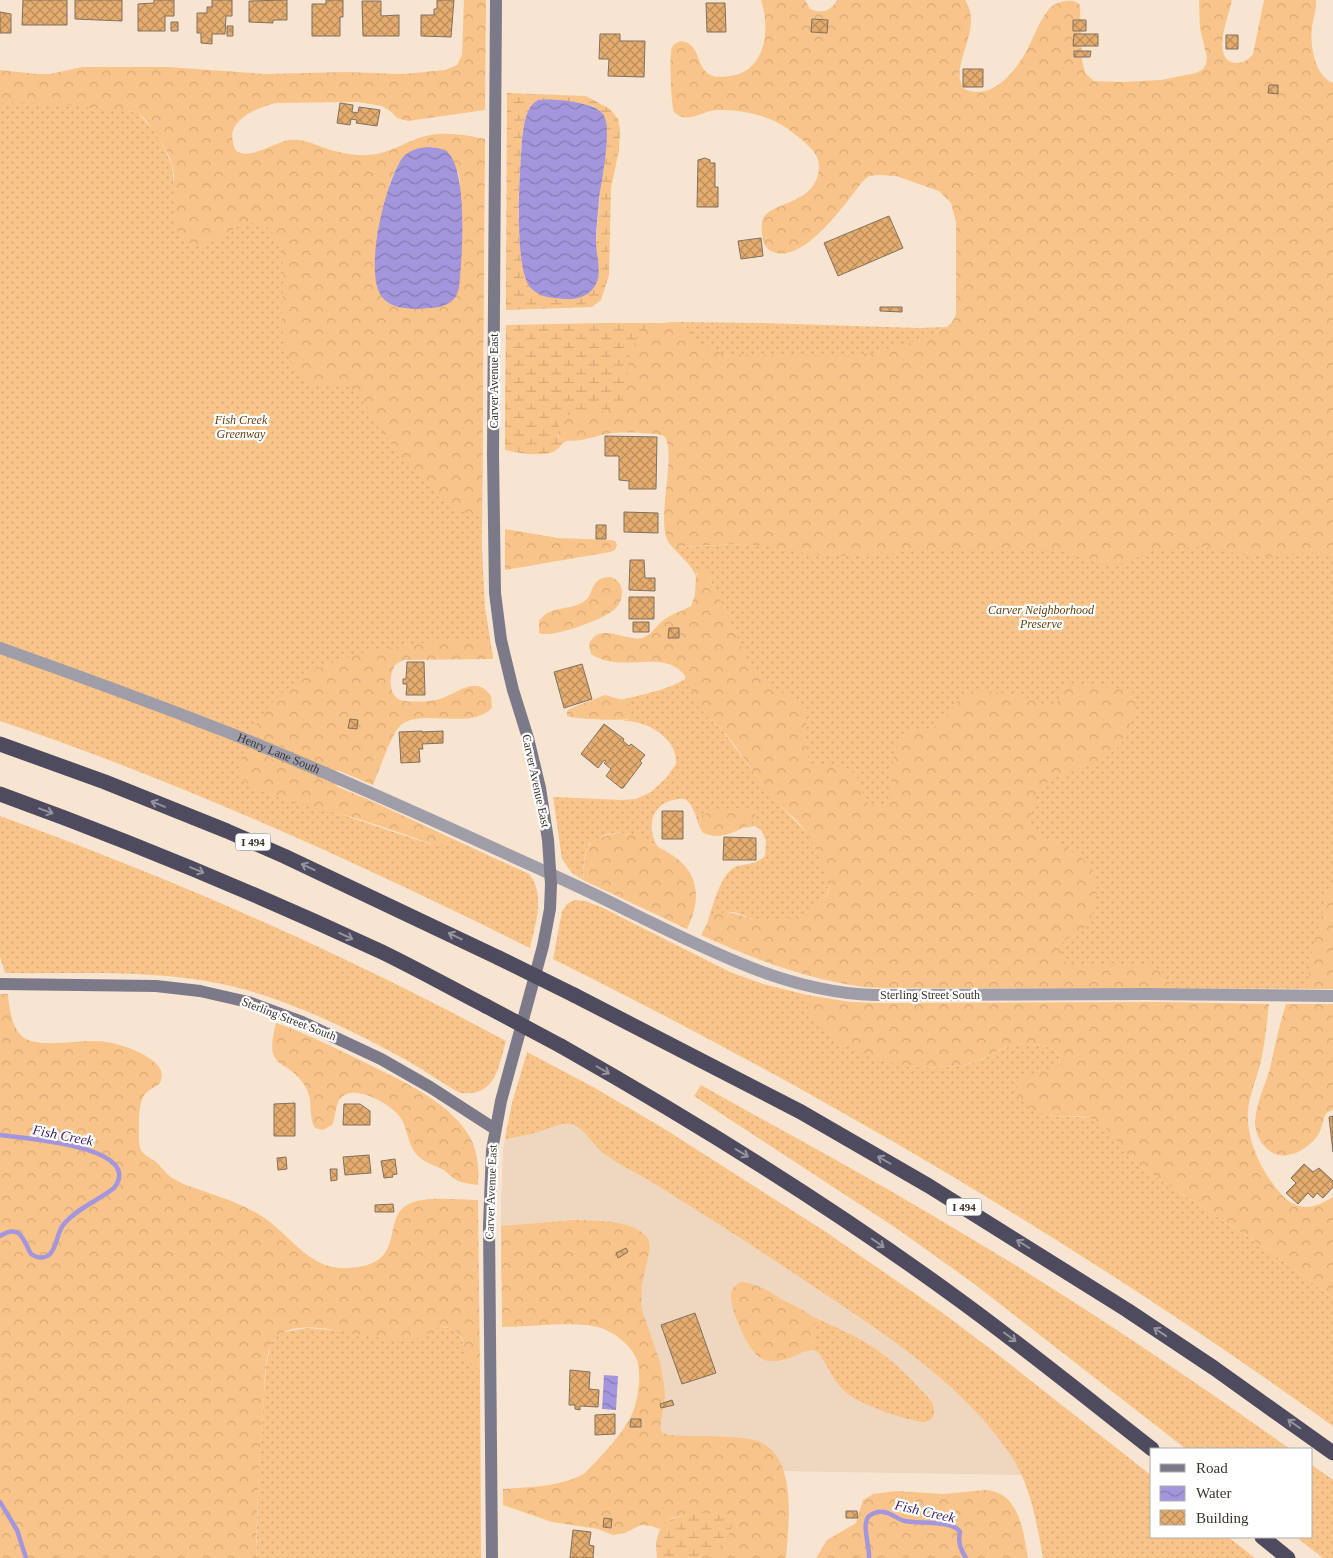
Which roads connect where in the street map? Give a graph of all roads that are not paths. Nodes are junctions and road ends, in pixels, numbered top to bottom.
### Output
1 (496, 0) edge
2 (0, 648) edge
3 (0, 744) edge
4 (0, 794) edge
5 (551, 874) junction
6 (0, 984) edge
7 (1333, 996) edge
8 (495, 1129) junction
9 (1151, 1448) edge
10 (1333, 1453) edge
11 (1263, 1538) edge
12 (492, 1558) edge
13 (1288, 1558) edge

1 - 5 street, Carver Avenue East
2 - 5 street, Henry Lane South
10 -> 3 highway, I 494, bridge
4 -> 9 highway, bridge
5 - 7 street, Sterling Street South
5 - 8 street, Carver Avenue East
6 - 8 street, Sterling Street South
8 - 12 street, Carver Avenue East
11 - 13 highway

